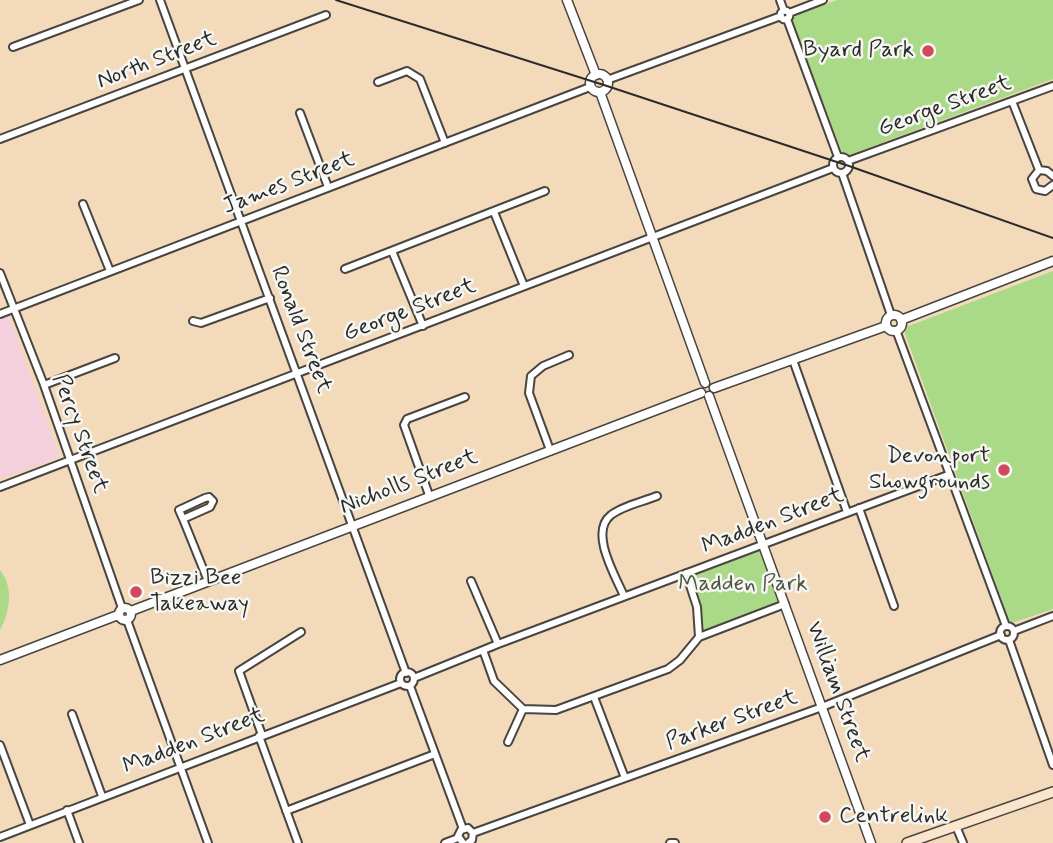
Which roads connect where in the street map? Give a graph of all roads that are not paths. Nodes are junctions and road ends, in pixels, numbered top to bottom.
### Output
1 (139, 0) edge
2 (160, 0) edge
3 (567, 0) edge
4 (780, 0) edge
5 (823, 0) edge
6 (326, 15) dead end
7 (785, 15) junction
8 (13, 47) dead end
9 (185, 69) junction
10 (596, 75) junction
11 (607, 80) junction
12 (378, 82) dead end
13 (1053, 86) edge
14 (590, 87) junction
15 (600, 92) junction
16 (1013, 101) junction
17 (300, 113) dead end
18 (0, 139) edge
19 (446, 143) junction
20 (838, 157) junction
21 (848, 161) junction
22 (833, 168) junction
23 (1039, 170) junction
24 (842, 173) junction
25 (1053, 176) edge
26 (1053, 185) edge
27 (328, 187) junction
28 (545, 191) dead end
29 (83, 204) dead end
30 (494, 212) junction
31 (241, 221) junction
32 (651, 237) junction
33 (393, 251) junction
34 (1053, 261) edge
35 (345, 269) dead end
36 (110, 271) junction
37 (0, 274) edge
38 (524, 286) junction
39 (270, 298) junction
40 (13, 309) junction
41 (0, 314) edge
42 (891, 315) junction
43 (901, 320) junction
44 (193, 321) dead end
45 (423, 326) junction
46 (886, 326) junction
47 (896, 330) junction
48 (569, 355) dead end
49 (115, 358) dead end
50 (793, 360) junction
51 (298, 373) junction
52 (705, 383) junction
53 (44, 385) junction
54 (714, 388) junction
55 (705, 394) junction
56 (466, 397) dead end
57 (551, 450) junction
58 (70, 461) junction
59 (948, 475) junction
60 (0, 487) edge
61 (429, 495) junction
62 (657, 496) dead end
63 (859, 508) junction
64 (847, 512) junction
65 (183, 519) junction
66 (353, 526) junction
67 (762, 543) junction
68 (686, 573) junction
69 (208, 581) junction
70 (471, 581) dead end
71 (624, 596) junction
72 (785, 604) junction
73 (894, 606) dead end
74 (125, 613) junction
75 (1053, 616) edge
76 (1006, 626) junction
77 (1014, 631) junction
78 (301, 632) dead end
79 (1001, 635) junction
80 (699, 636) junction
81 (1009, 640) junction
82 (498, 644) junction
83 (483, 650) junction
84 (0, 660) edge
85 (406, 673) junction
86 (412, 682) junction
87 (401, 683) junction
88 (594, 697) junction
89 (822, 707) junction
90 (523, 709) junction
91 (72, 714) dead end
92 (261, 736) junction
93 (508, 742) dead end
94 (0, 745) edge
95 (435, 754) junction
96 (1053, 765) edge
97 (181, 766) junction
98 (625, 778) junction
99 (1053, 792) edge
100 (102, 796) junction
101 (68, 810) junction
102 (286, 811) junction
103 (30, 825) junction
104 (956, 826) junction
105 (463, 829) junction
106 (473, 833) junction
107 (0, 837) edge
108 (465, 842) edge
109 (79, 843) edge
110 (208, 843) edge
111 (298, 843) edge
112 (445, 843) edge
113 (670, 843) edge
114 (675, 843) edge
115 (872, 843) edge
116 (907, 843) edge
117 (963, 843) edge

1 - 8 street
2 - 9 street, Ronald Street
3 - 10 street
4 - 7 street
5 - 7 street
6 - 9 street, North Street
7 - 11 street
7 - 20 street
9 - 18 street, North Street
9 - 31 street, Ronald Street
10 - 11 street
10 - 14 street
11 - 15 street
12 - 19 street
13 - 16 street, George Street
14 - 15 street
14 - 19 street, James Street
15 - 32 street
16 - 21 street, George Street
16 - 23 street
17 - 27 street
19 - 27 street, James Street
20 - 21 street
20 - 22 street
21 - 24 street
22 - 24 street
22 - 32 street, George Street
23 - 25 street
23 - 26 street
24 - 42 street
27 - 31 street, James Street
28 - 30 street
29 - 36 street
30 - 33 street
30 - 38 street
31 - 36 street, James Street
31 - 39 street, Ronald Street
32 - 38 street, George Street
32 - 52 street
33 - 35 street
33 - 45 street
34 - 43 street
36 - 40 street, James Street
37 - 40 street, Percy Street
38 - 45 street, George Street
39 - 44 street
39 - 51 street, Ronald Street
40 - 41 street, James Street
40 - 53 street, Percy Street
42 - 43 street
42 - 46 street
43 - 47 street
45 - 51 street, George Street
46 - 47 street
46 - 50 street
47 - 59 street
48 - 57 street
49 - 53 street
50 - 54 street
50 - 64 street
51 - 58 street, George Street
51 - 66 street, Ronald Street
52 - 54 street
52 - 55 street
53 - 58 street, Percy Street
54 - 55 street
55 - 57 street, Nicholls Street
55 - 67 street, William Street
56 - 61 street
57 - 61 street, Nicholls Street
58 - 60 street, George Street
58 - 74 street, Percy Street
59 - 63 street, Madden Street
59 - 76 street
61 - 66 street, Nicholls Street
62 - 71 street
63 - 64 street, Madden Street
63 - 73 street
64 - 67 street, Madden Street
65 - 65 street
65 - 69 street
66 - 69 street, Nicholls Street
66 - 85 street, Ronald Street
67 - 68 street, Madden Street
67 - 72 street, William Street
68 - 71 street, Madden Street
68 - 80 street
69 - 74 street, Nicholls Street
70 - 82 street
71 - 82 street, Madden Street
72 - 80 street
72 - 89 street, William Street
74 - 84 street, Nicholls Street
74 - 97 street, Percy Street
75 - 77 street
76 - 77 street
76 - 79 street
77 - 81 street
78 - 92 street
79 - 81 street
79 - 89 street, Parker Street
80 - 88 street
81 - 96 street
82 - 83 street, Madden Street
83 - 86 street, Madden Street
83 - 90 street
85 - 86 street
85 - 87 street
86 - 87 street
86 - 95 street
87 - 92 street, Madden Street
88 - 90 street
88 - 98 street
89 - 98 street, Parker Street
89 - 115 street, William Street
90 - 93 street
91 - 100 street
92 - 97 street, Madden Street
92 - 102 street
94 - 103 street
95 - 102 street
95 - 105 street
97 - 100 street, Madden Street
97 - 110 street, Percy Street
98 - 106 street, Parker Street
99 - 104 main road
100 - 101 street, Madden Street
101 - 103 street, Madden Street
101 - 109 street
102 - 111 street
103 - 107 street, Madden Street
104 - 116 main road
104 - 117 street
105 - 106 street
105 - 108 street
106 - 108 street
108 - 112 street
113 - 114 street

